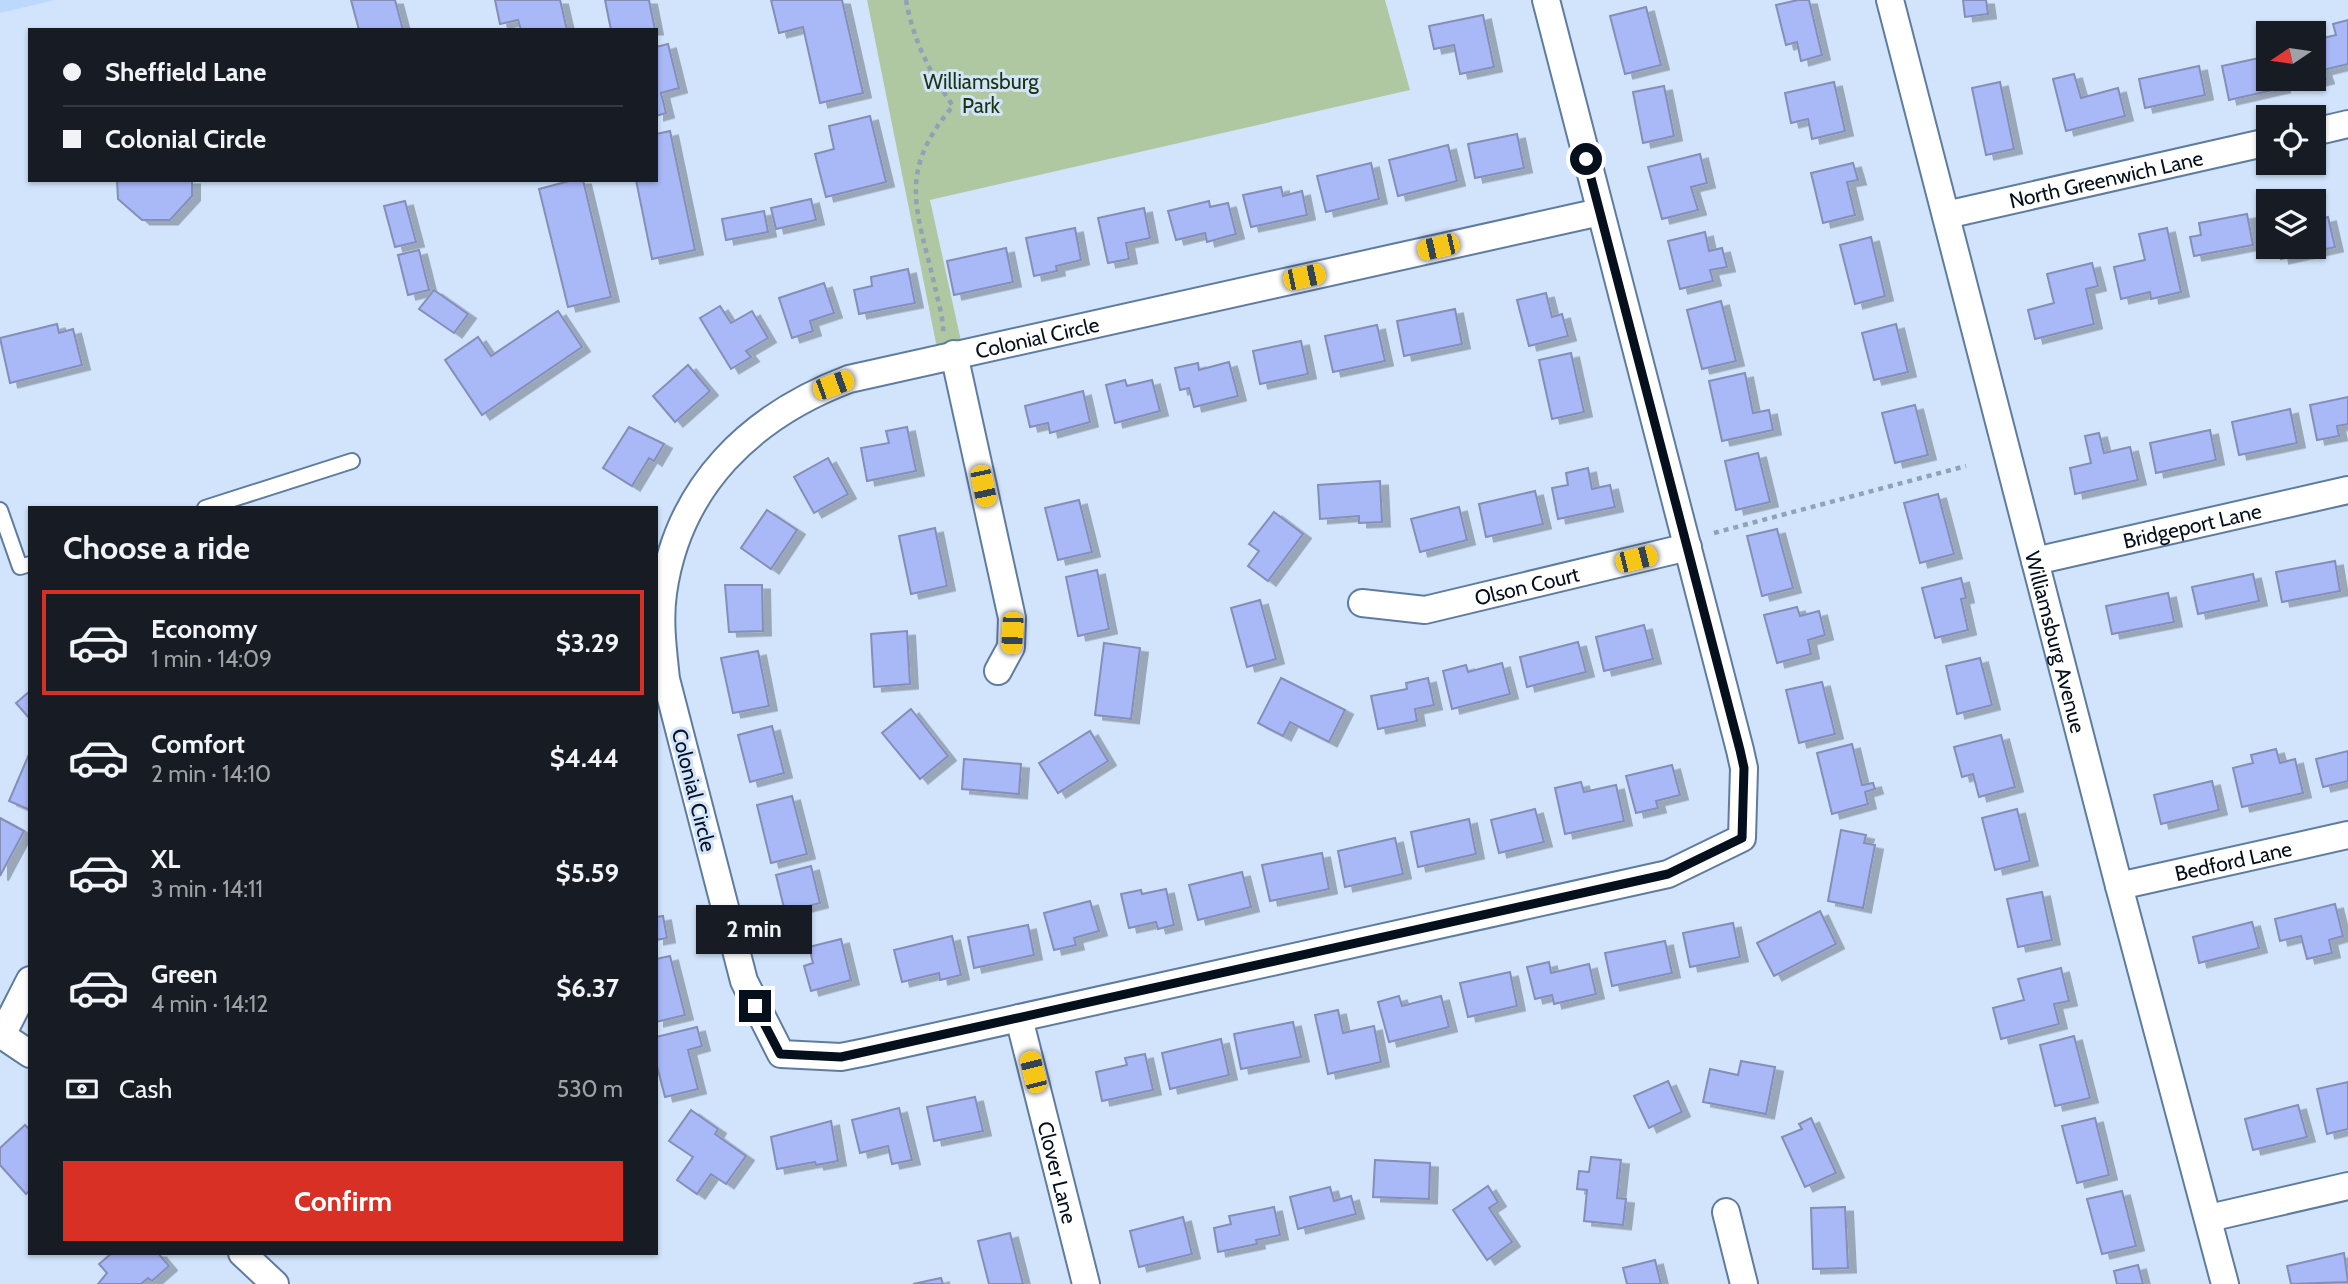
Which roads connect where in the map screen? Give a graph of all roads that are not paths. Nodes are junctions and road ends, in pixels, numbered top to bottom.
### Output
1 (1546, 0) edge
2 (1890, 0) edge
3 (2348, 124) edge
4 (2326, 129) edge
5 (2256, 145) edge
6 (1600, 212) junction
7 (1946, 215) junction
8 (951, 355) junction
9 (352, 461) dead end
10 (2348, 490) edge
11 (211, 506) edge
12 (0, 510) edge
13 (1688, 547) junction
14 (2035, 561) junction
15 (28, 565) edge
16 (1362, 603) dead end
17 (998, 671) dead end
18 (2348, 835) edge
19 (2119, 886) junction
20 (28, 983) edge
21 (1019, 1018) junction
22 (1, 1035) edge
23 (28, 1053) edge
24 (2348, 1186) edge
25 (1726, 1213) dead end
26 (2209, 1218) junction
27 (244, 1255) edge
28 (275, 1284) edge
29 (1086, 1284) edge
30 (1744, 1284) edge
31 (2225, 1284) edge

1 - 6 street
2 - 7 street, Williamsburg Avenue
3 - 4 street
5 - 7 street, North Greenwich Lane
6 - 8 street, Colonial Circle
6 - 13 street
7 - 14 street, Williamsburg Avenue
8 - 17 street
8 - 21 street, Colonial Circle
9 - 11 lane
10 - 14 street, Bridgeport Lane
12 - 15 lane
13 - 16 street, Olson Court
13 - 21 street, Colonial Circle
14 - 19 street, Williamsburg Avenue
18 - 19 street, Bedford Lane
19 - 26 street, Williamsburg Avenue
20 - 22 street
21 - 29 street, Clover Lane
22 - 23 street
24 - 26 street
25 - 30 street
26 - 31 street, Williamsburg Avenue
27 - 28 street

